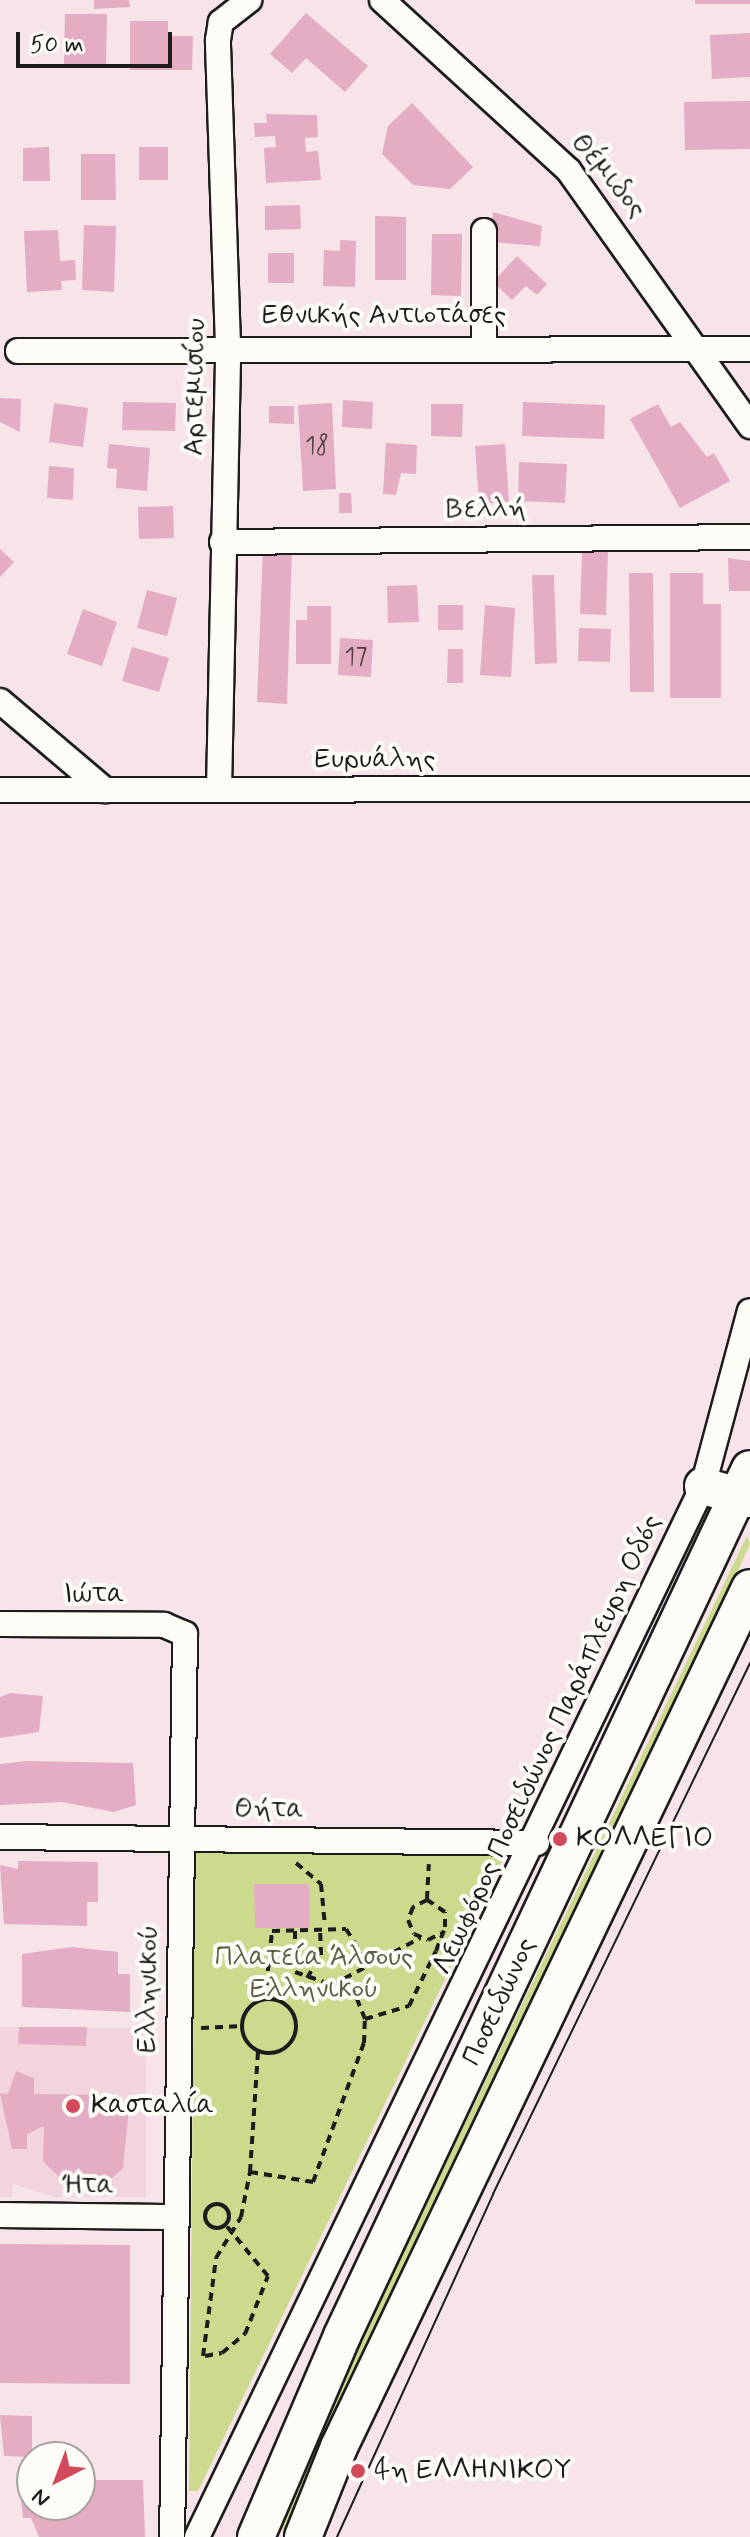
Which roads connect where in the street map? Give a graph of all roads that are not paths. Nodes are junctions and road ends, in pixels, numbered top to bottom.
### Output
1 (249, 0) edge
2 (382, 0) edge
3 (484, 231) dead end
4 (228, 346) junction
5 (484, 347) junction
6 (697, 348) junction
7 (750, 349) edge
8 (18, 351) dead end
9 (750, 426) edge
10 (750, 537) edge
11 (222, 542) junction
12 (0, 701) edge
13 (750, 789) edge
14 (0, 790) edge
15 (105, 790) junction
16 (219, 790) junction
17 (750, 1311) edge
18 (703, 1486) junction
19 (746, 1489) edge
20 (750, 1588) edge
21 (0, 1624) edge
22 (185, 1634) joint
23 (0, 1837) edge
24 (183, 1838) junction
25 (537, 1843) junction
26 (0, 2215) edge
27 (175, 2217) junction
28 (172, 2537) edge
29 (197, 2537) edge
30 (256, 2537) edge
31 (303, 2537) edge

1 - 4 street, Αρτεμισίου
2 - 6 street, Θέμιδος
3 - 5 street
4 - 5 street, Εθνικής Αντιοτάσες
4 - 8 street, Εθνικής Αντιοτάσες
4 - 11 street, Αρτεμισίου
5 - 6 street, Εθνικής Αντιοτάσες
6 - 7 street, Εθνικής Αντιοτάσες
6 - 9 street, Θέμιδος
10 - 11 street, Βελλή
11 - 16 street, Αρτεμισίου
12 - 15 street
13 - 16 street, Ευρυάλης
14 - 15 street, Ευρυάλης
15 - 16 street, Ευρυάλης
17 - 18 street, Λεωφόρος Ποσειδώνος Παράπλευρη Οδός
18 - 19 highway
18 - 25 street, Λεωφόρος Ποσειδώνος Παράπλευρη Οδός
19 - 30 highway, Ποσειδώνος
20 - 31 highway, Ποσειδώνος
21 - 22 street, Ιώτα
22 - 24 street, Ελληνικού
23 - 24 street, Θήτα
24 - 25 street, Θήτα
24 - 27 street, Ελληνικού
25 - 29 street, Λεωφόρος Ποσειδώνος Παράπλευρη Οδός
26 - 27 street, Ήτα
27 - 28 street, Ελληνικού

